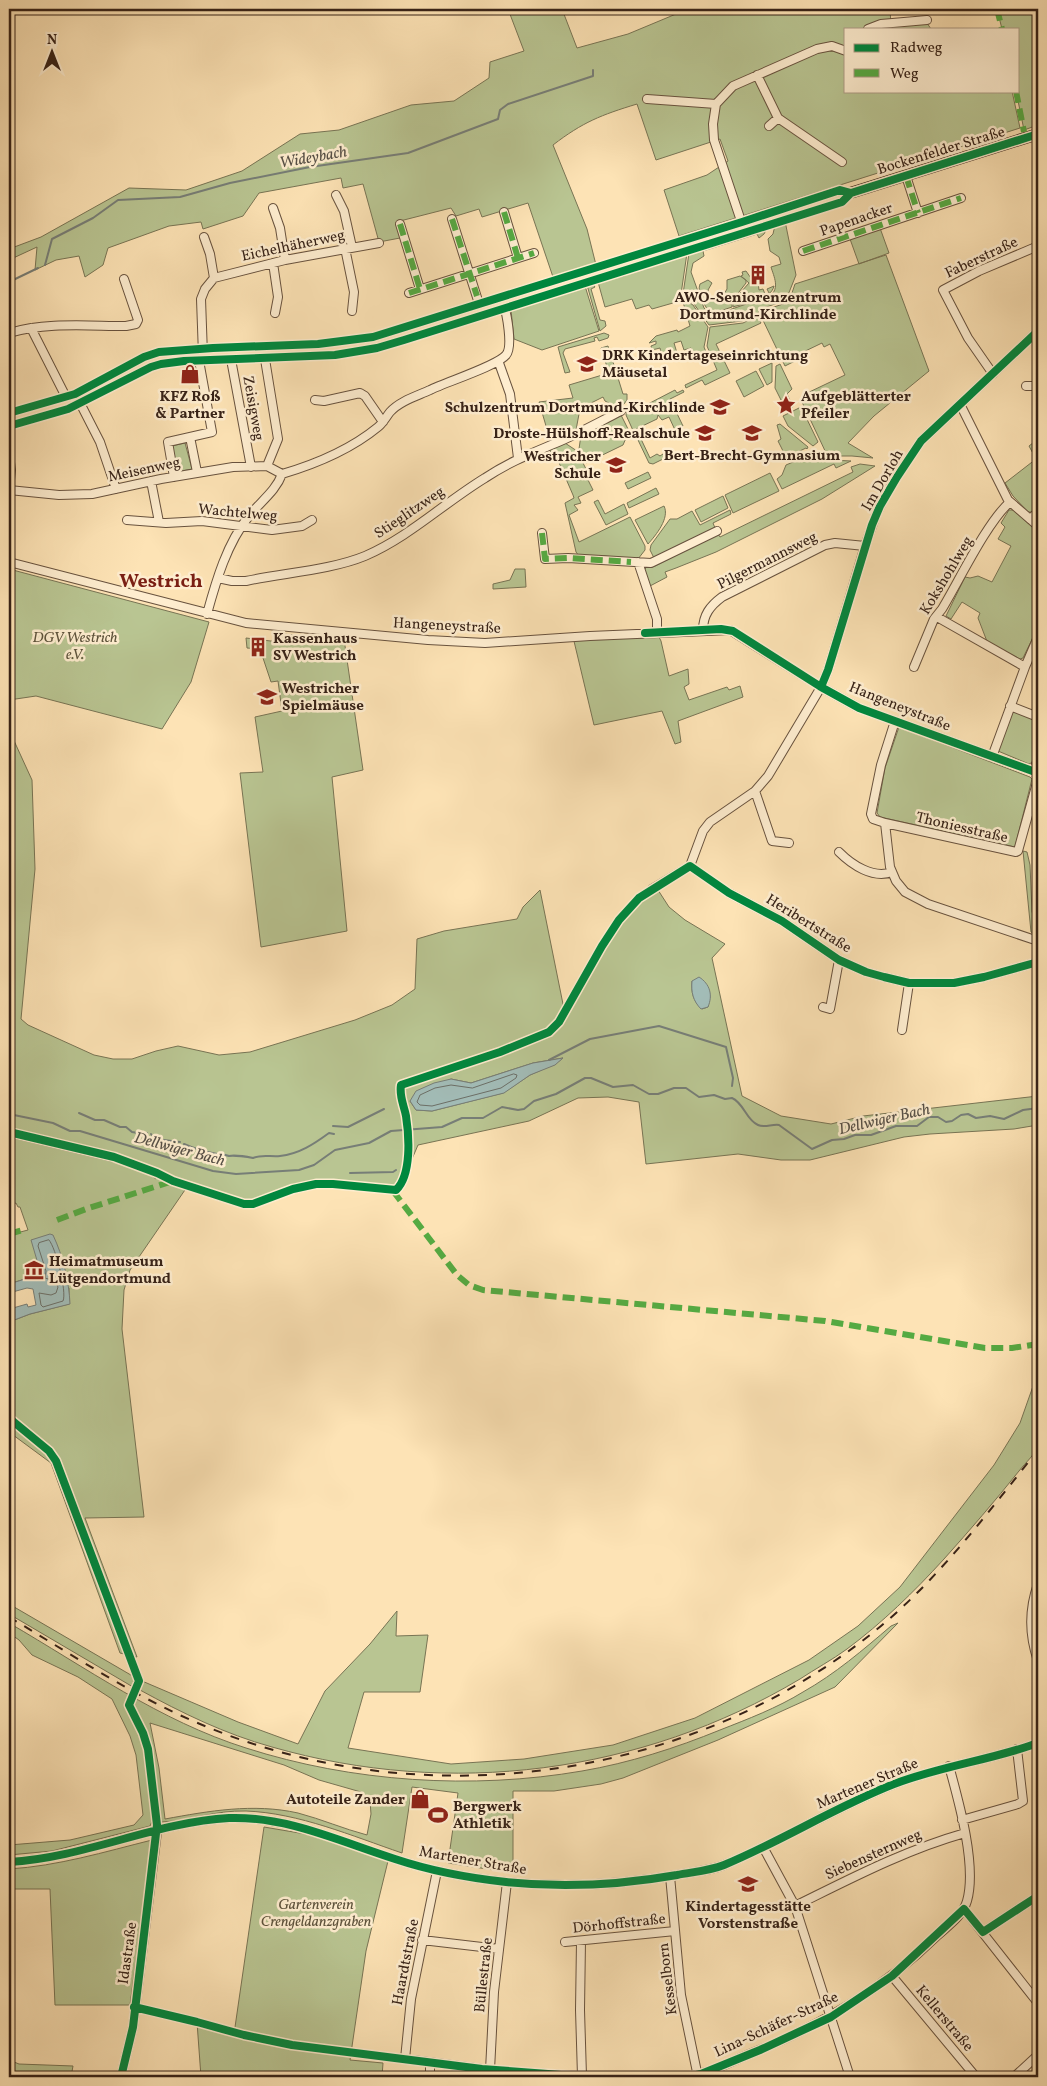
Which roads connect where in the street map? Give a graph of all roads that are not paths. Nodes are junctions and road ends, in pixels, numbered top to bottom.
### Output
1 (927, 20) dead end
2 (871, 28) edge
3 (844, 49) edge
4 (757, 75) junction
5 (646, 99) dead end
6 (716, 104) junction
7 (778, 118) junction
8 (769, 126) dead end
9 (1038, 134) edge
10 (842, 162) dead end
11 (906, 176) junction
12 (336, 195) dead end
13 (962, 198) dead end
14 (273, 208) dead end
15 (504, 212) dead end
16 (918, 213) junction
17 (452, 219) dead end
18 (400, 224) dead end
19 (743, 227) junction
20 (204, 237) dead end
21 (405, 240) junction
22 (396, 241) dead end
23 (379, 243) dead end
24 (1038, 246) edge
25 (348, 248) junction
26 (803, 251) dead end
27 (534, 253) dead end
28 (518, 258) junction
29 (285, 260) junction
30 (274, 263) junction
31 (470, 273) junction
32 (214, 278) junction
33 (124, 279) dead end
34 (420, 289) junction
35 (409, 293) dead end
36 (503, 303) junction
37 (481, 310) junction
38 (352, 311) dead end
39 (275, 313) dead end
40 (31, 328) junction
41 (1038, 331) edge
42 (9, 333) edge
43 (264, 353) junction
44 (230, 354) junction
45 (201, 355) junction
46 (499, 363) junction
47 (993, 374) junction
48 (1026, 386) dead end
49 (1038, 386) edge
50 (314, 400) dead end
51 (74, 401) junction
52 (960, 404) junction
53 (621, 411) dead end
54 (9, 420) edge
55 (383, 422) junction
56 (190, 437) junction
57 (9, 454) edge
58 (518, 458) junction
59 (250, 466) junction
60 (267, 466) junction
61 (197, 472) junction
62 (282, 474) junction
63 (174, 477) junction
64 (151, 481) junction
65 (116, 489) junction
66 (9, 490) edge
67 (1010, 502) junction
68 (1038, 512) edge
69 (1030, 519) junction
70 (127, 520) dead end
71 (312, 520) dead end
72 (159, 522) junction
73 (243, 526) junction
74 (1038, 526) edge
75 (717, 530) dead end
76 (542, 532) dead end
77 (865, 546) junction
78 (9, 562) edge
79 (638, 562) junction
80 (218, 578) junction
81 (207, 614) junction
82 (937, 617) junction
83 (703, 630) junction
84 (657, 633) junction
85 (1038, 637) edge
86 (914, 667) dead end
87 (1025, 667) junction
88 (821, 687) junction
89 (1010, 706) junction
90 (1038, 717) edge
91 (895, 721) junction
92 (992, 756) junction
93 (1038, 757) edge
94 (1037, 774) edge
95 (754, 791) junction
96 (885, 823) junction
97 (789, 843) dead end
98 (839, 852) dead end
99 (690, 866) junction
100 (892, 872) junction
101 (652, 889) dead end
102 (1038, 941) edge
103 (839, 960) junction
104 (1038, 962) edge
105 (910, 983) junction
106 (830, 1009) dead end
107 (902, 1030) dead end
108 (1038, 1584) edge
109 (1038, 1661) edge
110 (1038, 1743) edge
111 (1017, 1750) junction
112 (949, 1766) junction
113 (962, 1820) junction
114 (157, 1832) junction
115 (965, 1833) junction
116 (763, 1847) junction
117 (9, 1862) edge
118 (437, 1870) junction
119 (670, 1876) junction
120 (507, 1882) junction
121 (1038, 1896) edge
122 (795, 1906) junction
123 (964, 1909) junction
124 (675, 1931) junction
125 (983, 1932) junction
126 (422, 1940) junction
127 (581, 1941) junction
128 (565, 1942) dead end
129 (498, 1949) junction
130 (892, 1976) junction
131 (1038, 2003) edge
132 (831, 2017) junction
133 (1038, 2055) edge
134 (430, 2062) junction
135 (490, 2070) junction
136 (698, 2076) edge
137 (121, 2077) edge
138 (430, 2077) edge
139 (585, 2077) edge
140 (687, 2077) edge
141 (850, 2077) edge
142 (976, 2077) edge
143 (1014, 2077) edge

1 - 2 street
3 - 4 street
4 - 6 street
4 - 7 street
5 - 6 street
6 - 19 street
7 - 8 street
7 - 10 street
9 - 11 main road, Bockenfelder Straße
11 - 16 street
11 - 19 main road, Bockenfelder Straße
12 - 25 street
13 - 16 street, Papenacker
14 - 29 street
15 - 28 street
16 - 26 street, Papenacker
17 - 31 street
18 - 21 street
19 - 36 main road, Bockenfelder Straße
20 - 32 street
21 - 22 street
21 - 34 street
23 - 25 street, Eichelhäherweg
24 - 47 street, Faberstraße
25 - 29 street, Eichelhäherweg
25 - 38 street
27 - 28 street
28 - 31 street
29 - 30 street, Eichelhäherweg
30 - 32 street, Eichelhäherweg
30 - 39 street
31 - 34 street
31 - 37 street
32 - 45 street
33 - 40 street
34 - 35 street
36 - 37 main road, Bockenfelder Straße
36 - 46 street
37 - 43 main road, Bockenfelder Straße
40 - 42 street
40 - 51 street
41 - 47 street, Im Dorloh
43 - 44 main road, Bockenfelder Straße
43 - 60 street
44 - 45 main road, Bockenfelder Straße
44 - 59 street, Zeisigweg
45 - 51 main road, Bockenfelder Straße
45 - 56 street
46 - 55 street
46 - 58 street
47 - 52 street, Im Dorloh
48 - 49 street
50 - 55 street
51 - 54 main road, Bockenfelder Straße
51 - 65 street
52 - 67 street
52 - 77 street, Im Dorloh
53 - 58 street, Stieglitzweg
55 - 62 street
56 - 61 street
56 - 63 street
57 - 66 street
58 - 80 street, Stieglitzweg
59 - 60 street, Meisenweg
59 - 61 street, Meisenweg
60 - 62 street, Meisenweg
61 - 63 street, Meisenweg
62 - 73 street
63 - 64 street, Meisenweg
64 - 65 street, Meisenweg
64 - 72 street
65 - 66 street, Meisenweg
67 - 69 street
67 - 82 street, Kokshohlweg
68 - 69 street
69 - 74 street
70 - 72 street, Wachtelweg
71 - 73 street, Wachtelweg
72 - 73 street, Wachtelweg
73 - 80 street
75 - 79 street
76 - 79 street
77 - 83 street, Pilgermannsweg
77 - 88 street, Im Dorloh
78 - 81 street, Hangeneystraße
79 - 84 street
80 - 81 street
81 - 84 street, Hangeneystraße
82 - 86 street, Kokshohlweg
82 - 87 street
83 - 84 street, Hangeneystraße
83 - 88 street, Hangeneystraße
85 - 87 street
87 - 89 street
88 - 91 street, Hangeneystraße
88 - 95 street, Im Dorloh
89 - 90 street
89 - 92 street
91 - 92 street, Hangeneystraße
91 - 96 street
92 - 94 street, Hangeneystraße
93 - 94 street
94 - 96 street, Thoniesstraße
95 - 97 street
95 - 99 street, Im Dorloh
96 - 100 street
98 - 100 street
99 - 101 street
99 - 103 street, Heribertstraße
100 - 102 street
103 - 105 street, Heribertstraße
103 - 106 street, Heribertstraße
104 - 105 street, Heribertstraße
105 - 107 street
108 - 109 street
110 - 111 street, Martener Straße
111 - 112 street, Martener Straße
111 - 113 street
112 - 113 street
112 - 116 street, Martener Straße
113 - 115 street
114 - 117 street, Martener Straße
114 - 118 street, Martener Straße
114 - 137 street, Idastraße
115 - 122 street, Siebensternweg
115 - 123 street
116 - 119 street, Martener Straße
116 - 122 street
118 - 120 street, Martener Straße
118 - 126 street, Haardtstraße
119 - 120 street, Martener Straße
119 - 124 street, Kesselborn
120 - 129 street, Büllestraße
121 - 125 street
122 - 132 street
123 - 125 street
123 - 130 street, Lina-Schäfer-Straße
124 - 127 street, Dörhoffstraße
124 - 136 street, Kesselborn
125 - 131 street
126 - 129 street
126 - 134 street, Haardtstraße
127 - 128 street, Dörhoffstraße
127 - 139 street
129 - 135 street, Büllestraße
130 - 132 street, Lina-Schäfer-Straße
130 - 142 street, Kellerstraße
132 - 136 street, Lina-Schäfer-Straße
132 - 141 street
133 - 143 street
134 - 135 street
134 - 138 street
135 - 139 street
136 - 140 street, Lina-Schäfer-Straße

